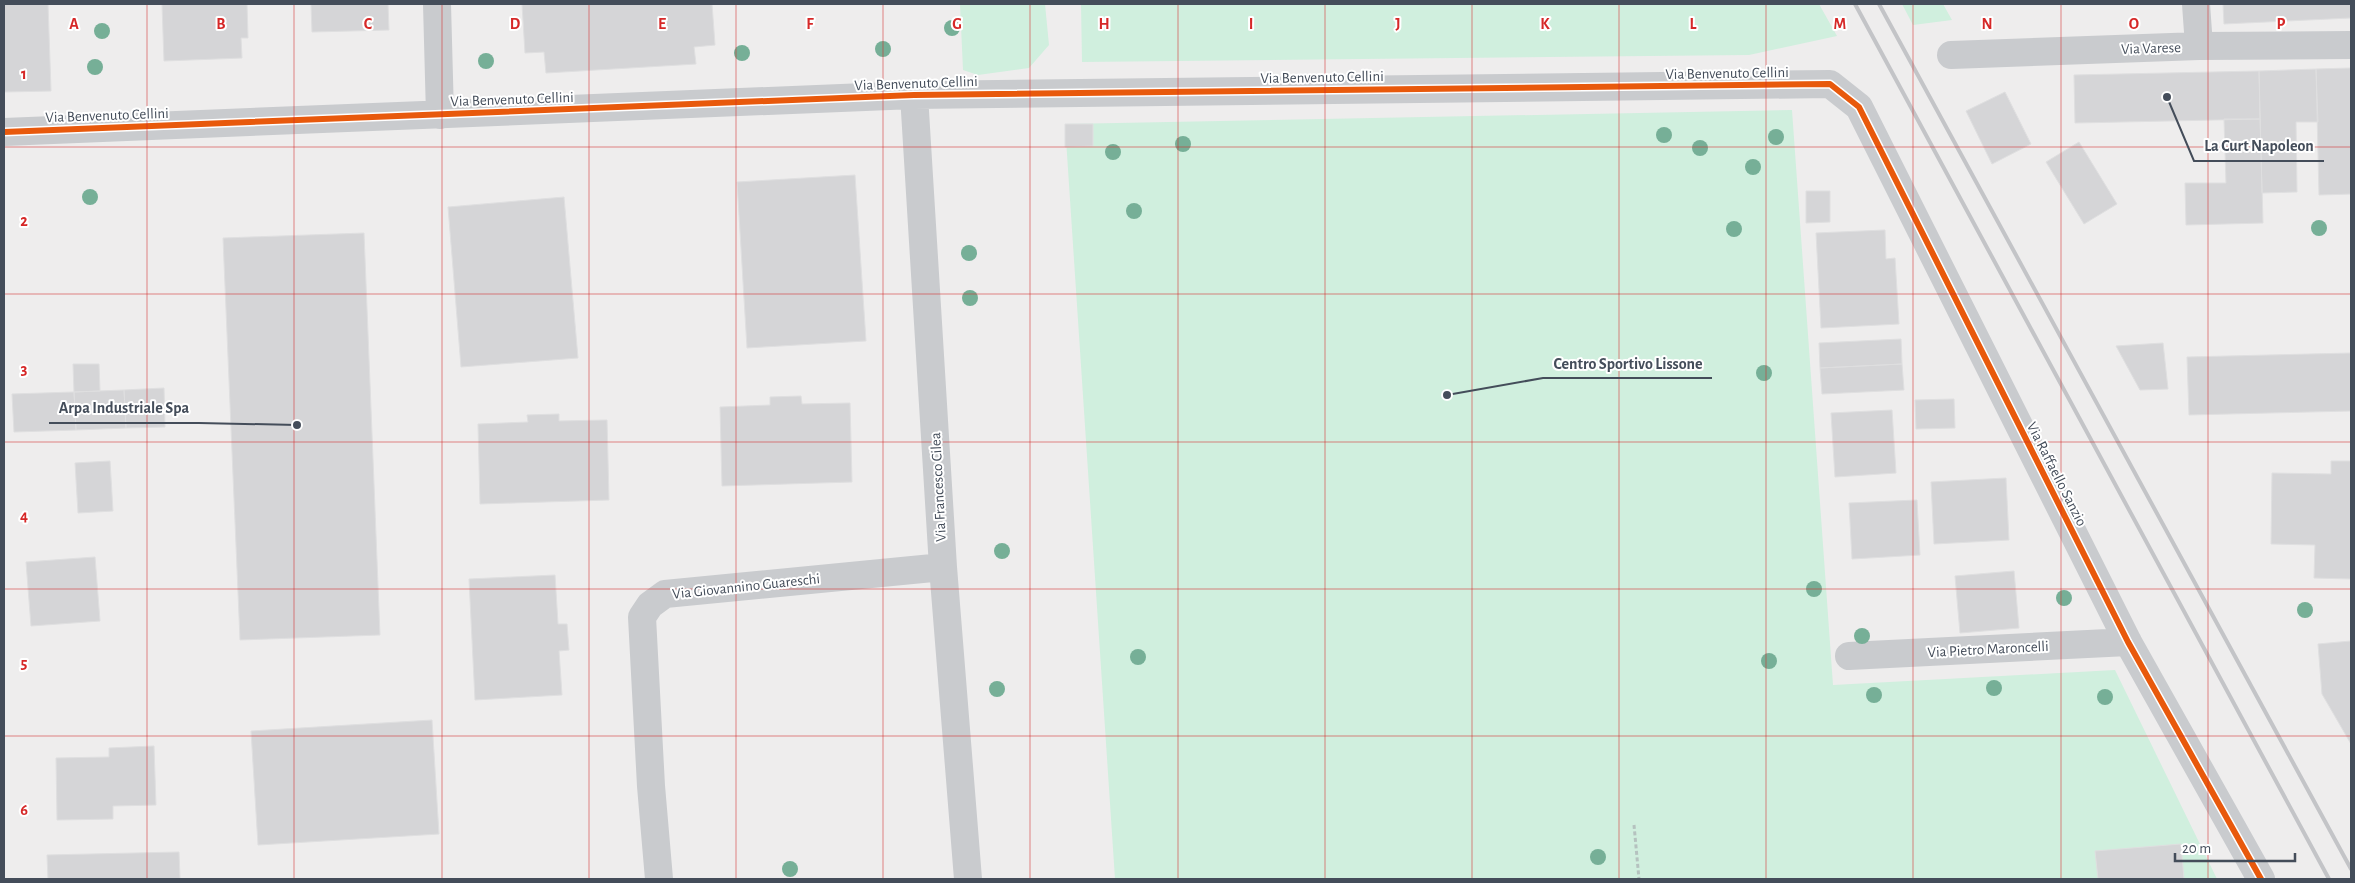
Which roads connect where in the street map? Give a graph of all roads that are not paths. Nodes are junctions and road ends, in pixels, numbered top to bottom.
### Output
1 (437, 4) edge
2 (2196, 4) edge
3 (2351, 45) edge
4 (2199, 46) junction
5 (1951, 55) dead end
6 (1830, 84) joint
7 (914, 95) junction
8 (440, 115) junction
9 (4, 132) edge
10 (943, 567) junction
11 (2128, 642) junction
12 (1849, 656) dead end
13 (659, 879) edge
14 (968, 879) edge
15 (2262, 879) edge

1 - 8 street
2 - 4 street
3 - 4 street, Via Varese
4 - 5 street, Via Varese
6 - 7 street, Via Benvenuto Cellini
6 - 11 street, Via Raffaello Sanzio
7 - 8 street, Via Benvenuto Cellini
7 - 10 street, Via Francesco Cilea
8 - 9 street, Via Benvenuto Cellini
10 - 13 street, Via Giovannino Guareschi
10 - 14 street, Via Francesco Cilea
11 - 12 street, Via Pietro Maroncelli
11 - 15 street, Via Raffaello Sanzio

